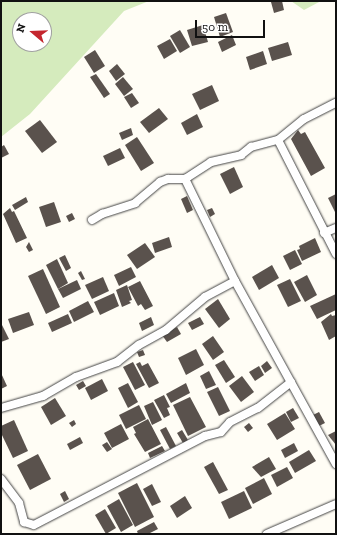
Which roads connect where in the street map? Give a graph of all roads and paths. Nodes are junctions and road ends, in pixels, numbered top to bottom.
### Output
1 (336, 104) edge
2 (278, 140) junction
3 (186, 179) junction
4 (92, 220) dead end
5 (336, 228) edge
6 (324, 232) junction
7 (336, 254) edge
8 (235, 281) junction
9 (291, 382) junction
10 (1, 408) edge
11 (336, 464) edge
12 (1, 479) edge
13 (336, 504) edge
14 (267, 534) edge

1 - 2 street
2 - 3 street
2 - 6 street
3 - 4 street
3 - 8 street
5 - 6 street
6 - 7 street
8 - 9 street
8 - 10 street
9 - 11 street
9 - 12 street
13 - 14 street

